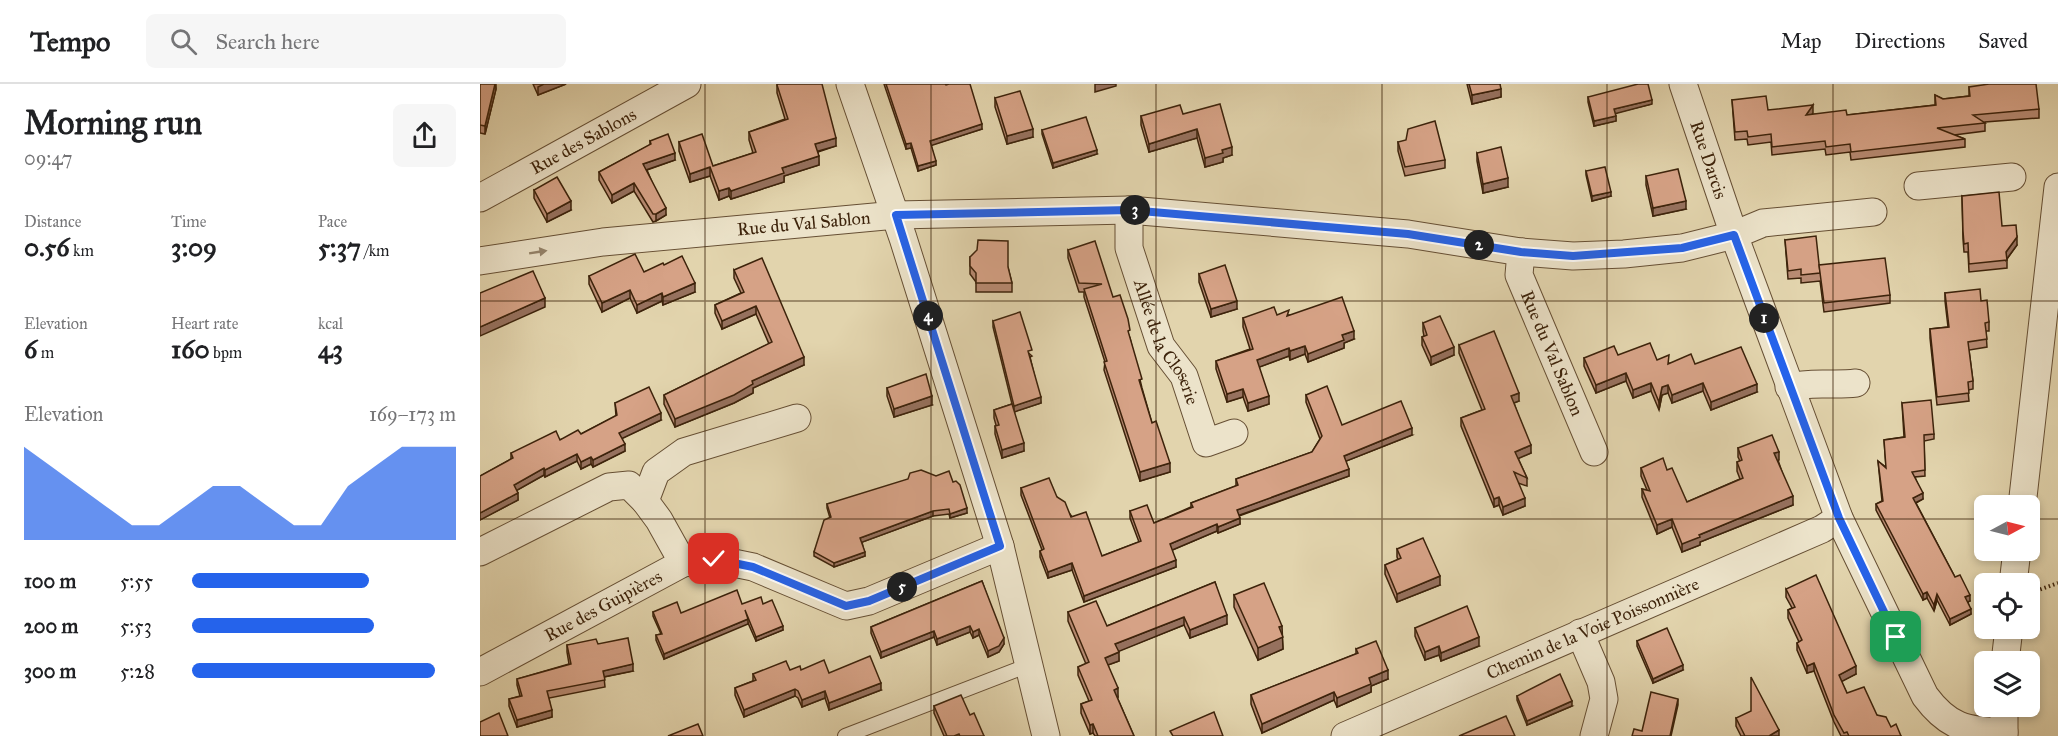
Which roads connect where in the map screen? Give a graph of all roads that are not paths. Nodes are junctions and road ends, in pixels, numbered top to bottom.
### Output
1 (687, 84) edge
2 (850, 84) edge
3 (1683, 84) edge
4 (2012, 177) dead end
5 (1918, 186) dead end
6 (2058, 187) edge
7 (480, 198) edge
8 (1129, 210) junction
9 (1873, 212) dead end
10 (896, 215) junction
11 (1734, 235) junction
12 (1521, 252) junction
13 (480, 261) edge
14 (1856, 383) dead end
15 (1789, 387) junction
16 (797, 418) dead end
17 (1234, 434) dead end
18 (1594, 452) dead end
19 (2023, 495) edge
20 (645, 501) junction
21 (1839, 518) junction
22 (1000, 546) junction
23 (480, 552) edge
24 (683, 563) junction
25 (1580, 633) junction
26 (1029, 664) junction
27 (480, 672) edge
28 (2004, 725) edge
29 (845, 736) edge
30 (1046, 736) edge
31 (1345, 736) edge
32 (1594, 736) edge

1 - 7 street, Rue des Sablons
2 - 10 street
3 - 11 street, Rue Darcis
4 - 5 street
6 - 19 street
8 - 10 street, Rue du Val Sablon
8 - 12 street, Rue du Val Sablon
8 - 17 street, Allée de la Closerie
9 - 11 street
13 -> 10 street, Rue du Val Sablon
10 - 22 street
11 - 12 street, Rue du Val Sablon
11 - 15 street, Rue Darcis
12 - 18 street, Rue du Val Sablon
14 - 15 street
15 - 21 street, Rue Darcis
16 - 20 street
20 - 23 street
20 - 24 street
21 - 25 street, Chemin de la Voie Poissonnière
21 - 28 street, Rue Darcis
22 - 24 street, Rue des Guipières
22 - 26 street
24 - 27 street, Rue des Guipières
25 - 31 street, Chemin de la Voie Poissonnière
25 - 32 street
26 - 29 lane
26 - 30 street

